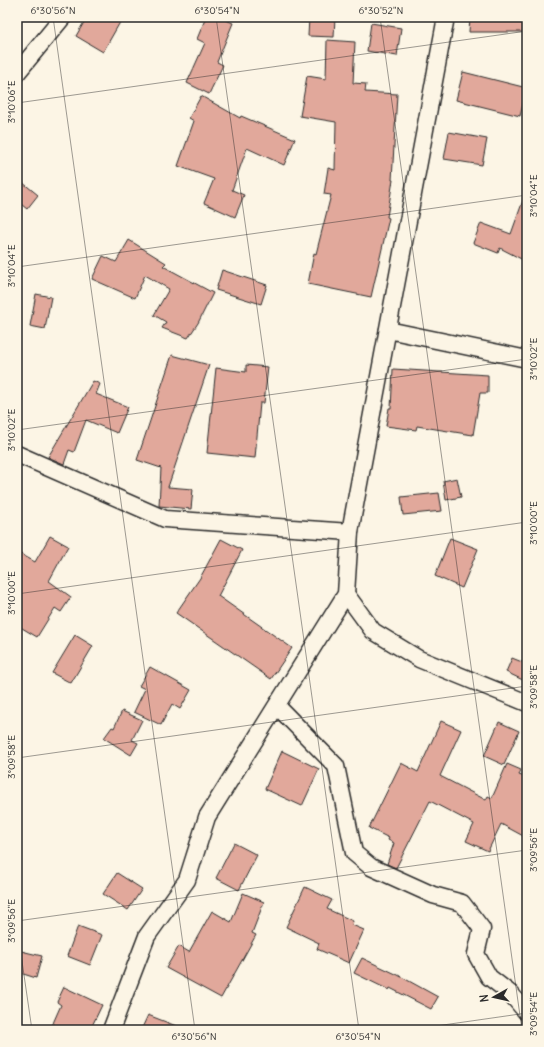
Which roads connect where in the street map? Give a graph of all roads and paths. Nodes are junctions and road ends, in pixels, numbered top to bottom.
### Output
1 (63, 17) edge
2 (446, 17) edge
3 (17, 72) edge
4 (388, 330) junction
5 (527, 359) edge
6 (17, 454) edge
7 (350, 532) junction
8 (346, 594) junction
9 (527, 703) edge
10 (277, 706) junction
11 (527, 1013) edge
12 (111, 1030) edge

1 - 3 street
2 - 4 street
4 - 5 street
4 - 7 street
6 - 7 street
7 - 8 street
8 - 9 street
8 - 10 street
10 - 11 street
10 - 12 street

